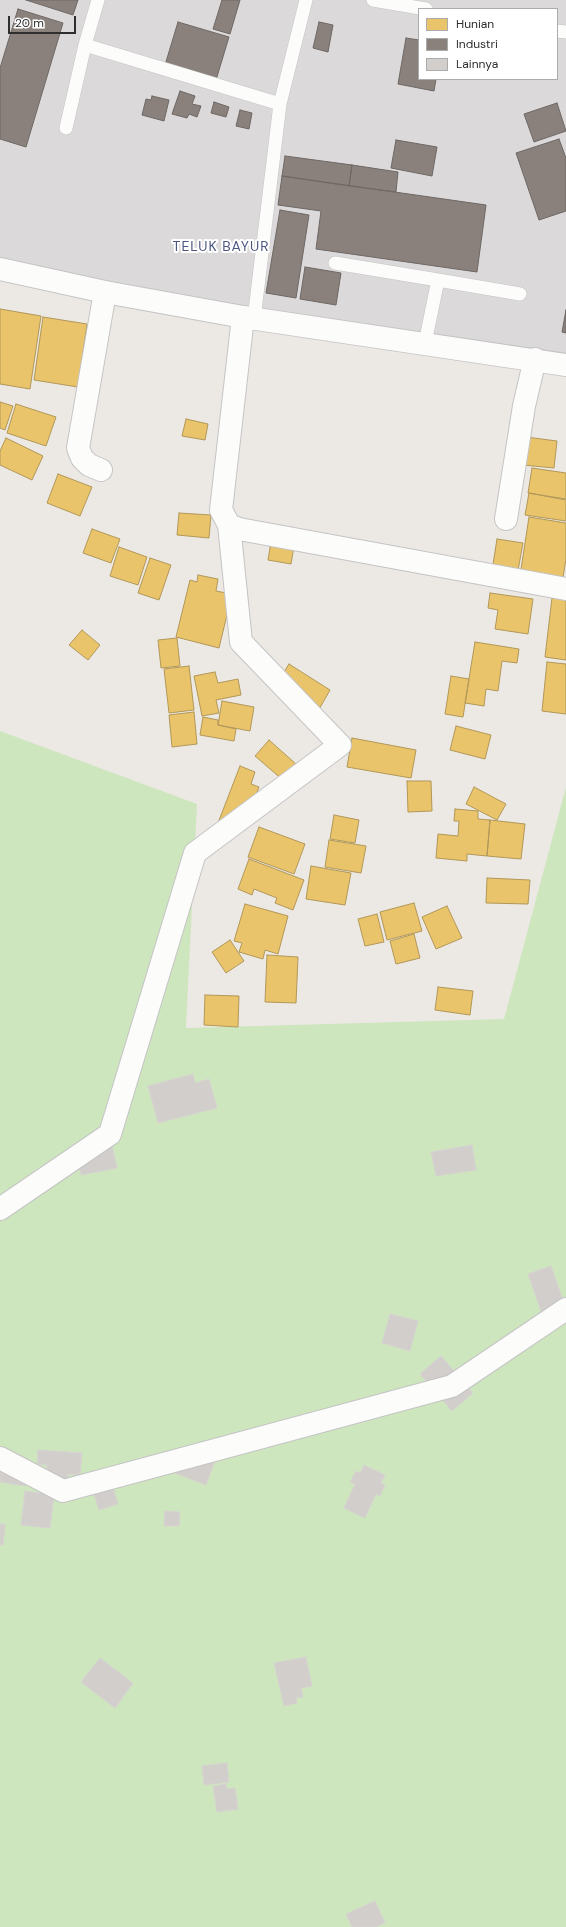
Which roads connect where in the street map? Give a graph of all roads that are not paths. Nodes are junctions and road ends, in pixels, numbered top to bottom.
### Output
1 (98, 0) edge
2 (306, 0) edge
3 (373, 0) edge
4 (420, 8) edge
5 (85, 45) junction
6 (280, 104) junction
7 (66, 128) dead end
8 (335, 263) dead end
9 (0, 269) edge
10 (438, 280) junction
11 (105, 292) junction
12 (520, 294) dead end
13 (248, 318) junction
14 (425, 343) junction
15 (535, 359) junction
16 (566, 365) edge
17 (101, 470) dead end
18 (506, 519) dead end
19 (229, 525) junction
20 (566, 589) edge
21 (0, 1209) edge
22 (566, 1309) edge
23 (0, 1458) edge

1 - 5 lane
2 - 6 lane
3 - 4 lane
5 - 6 lane
5 - 7 lane
6 - 13 lane
8 - 10 lane
9 - 11 street
10 - 12 lane
10 - 14 lane
11 - 13 street
11 - 17 street
13 - 14 street
13 - 19 street
14 - 15 street
15 - 16 street
15 - 18 street
19 - 20 street
19 - 21 street
22 - 23 street

